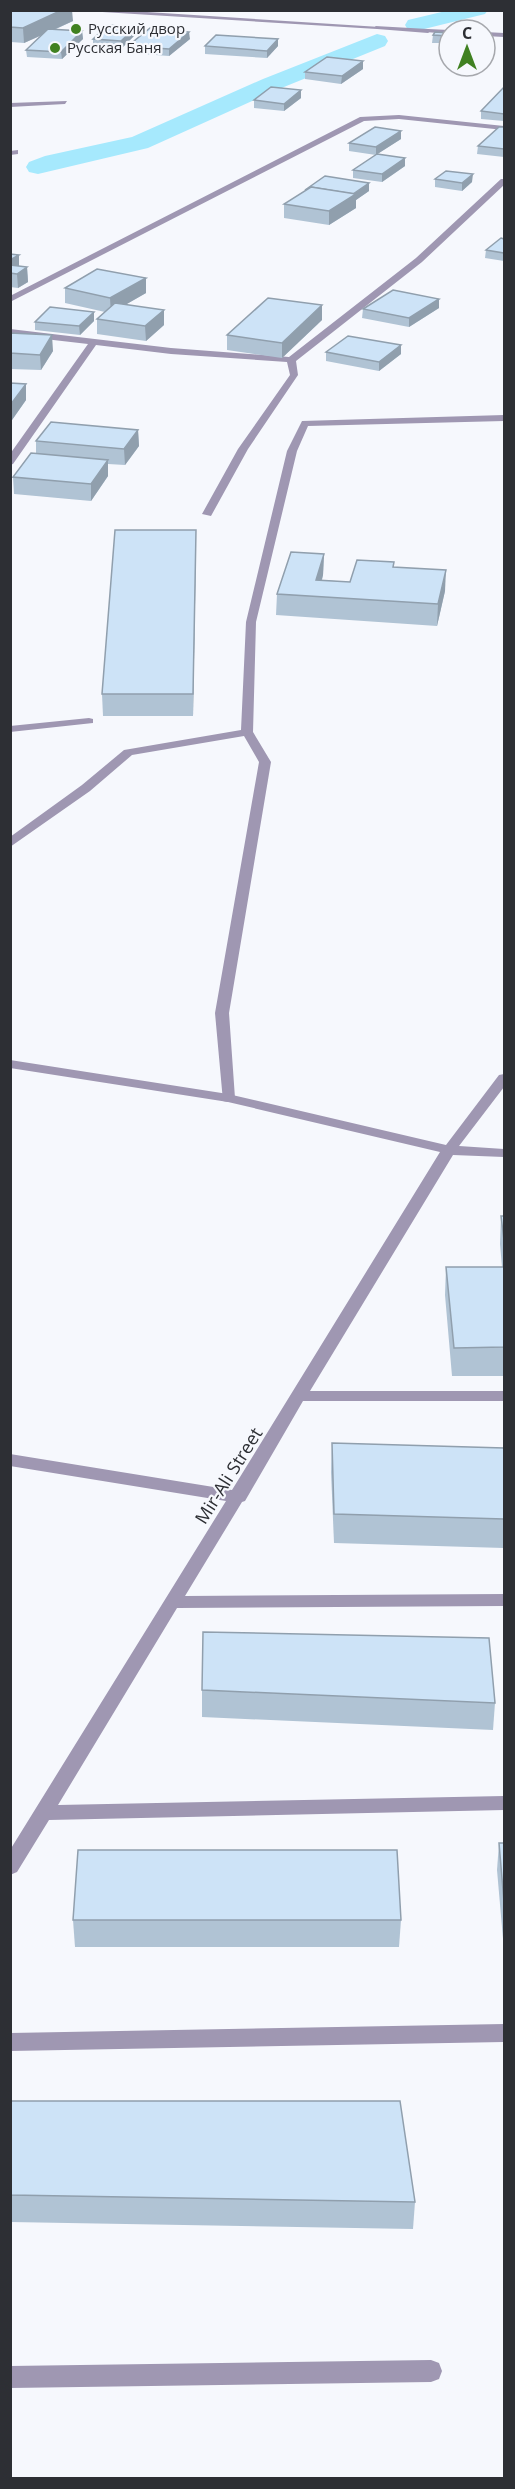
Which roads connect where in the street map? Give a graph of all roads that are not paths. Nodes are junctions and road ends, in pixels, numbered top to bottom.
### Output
1 (73, 10) edge
2 (437, 31) edge
3 (65, 102) dead end
4 (10, 105) edge
5 (504, 128) edge
6 (504, 181) edge
7 (10, 300) edge
8 (10, 332) edge
9 (94, 342) junction
10 (291, 360) junction
11 (504, 418) edge
12 (10, 462) edge
13 (207, 514) dead end
14 (89, 721) dead end
15 (10, 729) edge
16 (247, 732) junction
17 (10, 843) edge
18 (10, 1064) edge
19 (504, 1078) edge
20 (228, 1098) junction
21 (449, 1150) junction
22 (504, 1153) edge
23 (301, 1396) junction
24 (504, 1396) edge
25 (10, 1460) edge
26 (239, 1497) junction
27 (504, 1600) edge
28 (174, 1602) junction
29 (504, 1803) edge
30 (44, 1813) junction
31 (10, 1867) edge
32 (504, 2033) edge
33 (10, 2042) edge
34 (430, 2371) dead end
35 (10, 2377) edge

1 - 2 street
3 - 4 street
5 - 7 street
6 - 10 street
8 - 9 street
9 - 10 street
9 - 12 street
10 - 13 street
11 - 16 street
14 - 15 street
16 - 17 street
16 - 20 street
18 - 20 street
19 - 21 street, Mir-Ali Street
20 - 21 street
21 - 22 street
21 - 23 street, Mir-Ali Street
23 - 24 street
23 - 26 street, Mir-Ali Street
25 - 26 street
26 - 28 street, Mir-Ali Street
27 - 28 street
28 - 30 street, Mir-Ali Street
29 - 30 street
30 - 31 street, Mir-Ali Street
32 - 33 street
34 - 35 street

